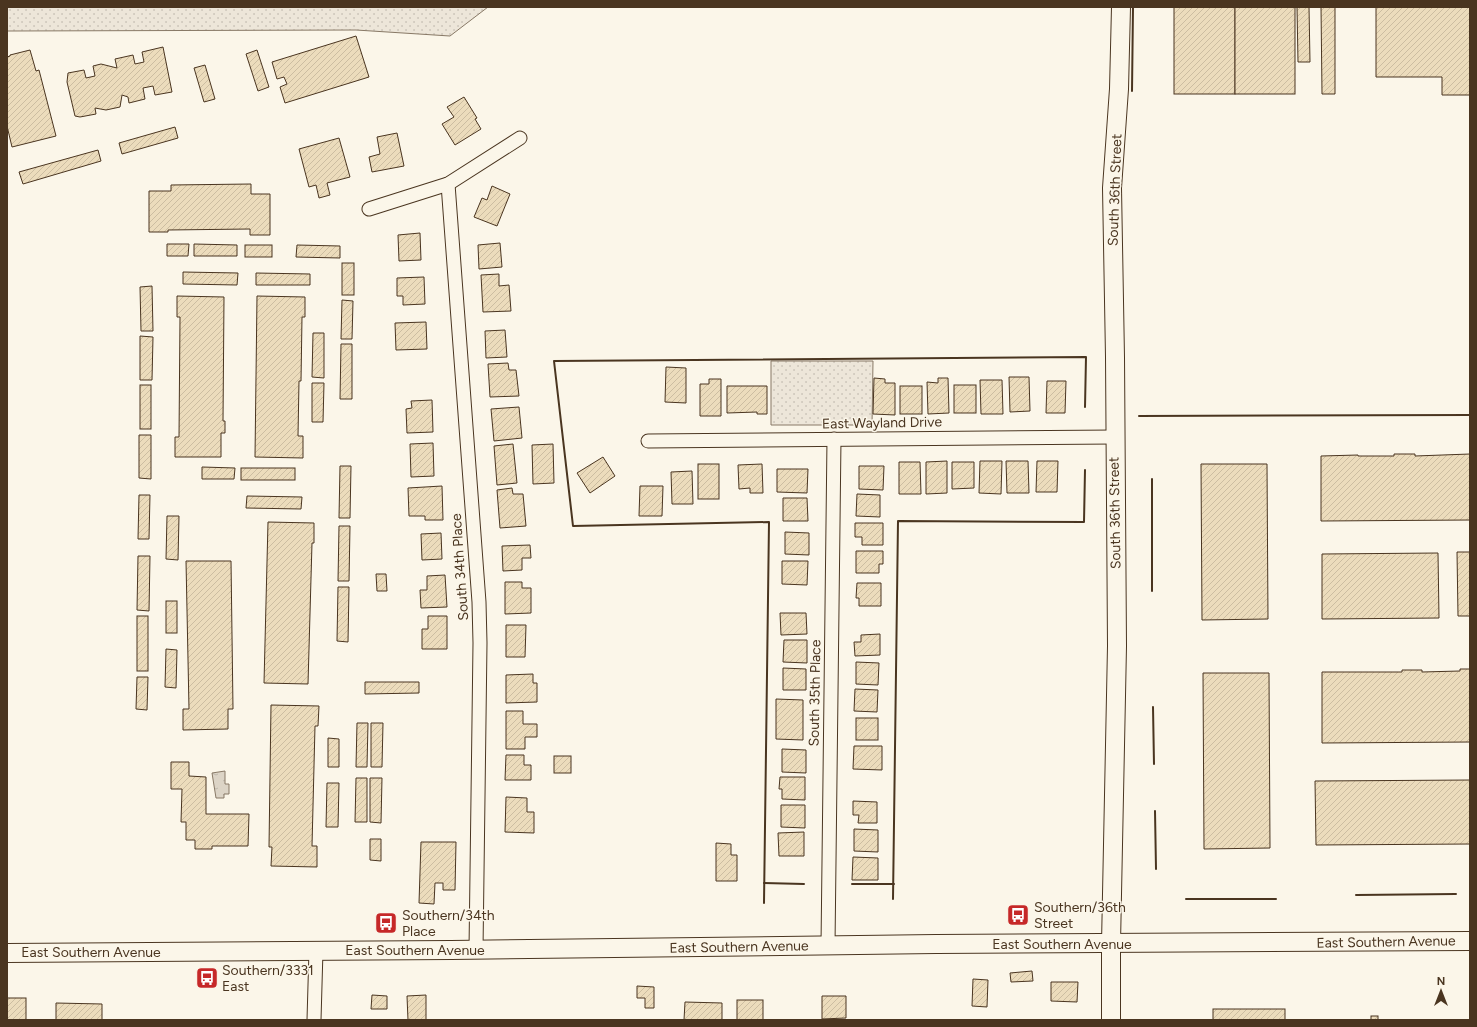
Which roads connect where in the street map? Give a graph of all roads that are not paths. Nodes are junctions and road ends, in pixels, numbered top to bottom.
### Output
1 (1120, 7) edge
2 (520, 138) dead end
3 (448, 184) junction
4 (369, 209) dead end
5 (1115, 437) junction
6 (834, 439) junction
7 (648, 441) dead end
8 (1470, 941) edge
9 (1111, 944) junction
10 (828, 946) junction
11 (316, 950) junction
12 (476, 950) junction
13 (7, 952) edge
14 (314, 1020) edge
15 (1111, 1020) edge

1 - 5 main road, South 36th Street
2 - 3 street
3 - 4 street
3 - 12 street, South 34th Place
5 - 6 street, East Wayland Drive
5 - 9 main road, South 36th Street
6 - 7 street, East Wayland Drive
6 - 10 street, South 35th Place
8 - 9 main road, East Southern Avenue
9 - 10 main road, East Southern Avenue
9 - 15 main road, South 36th Street
10 - 12 main road, East Southern Avenue
11 - 12 main road, East Southern Avenue
11 - 13 main road, East Southern Avenue
11 - 14 street

